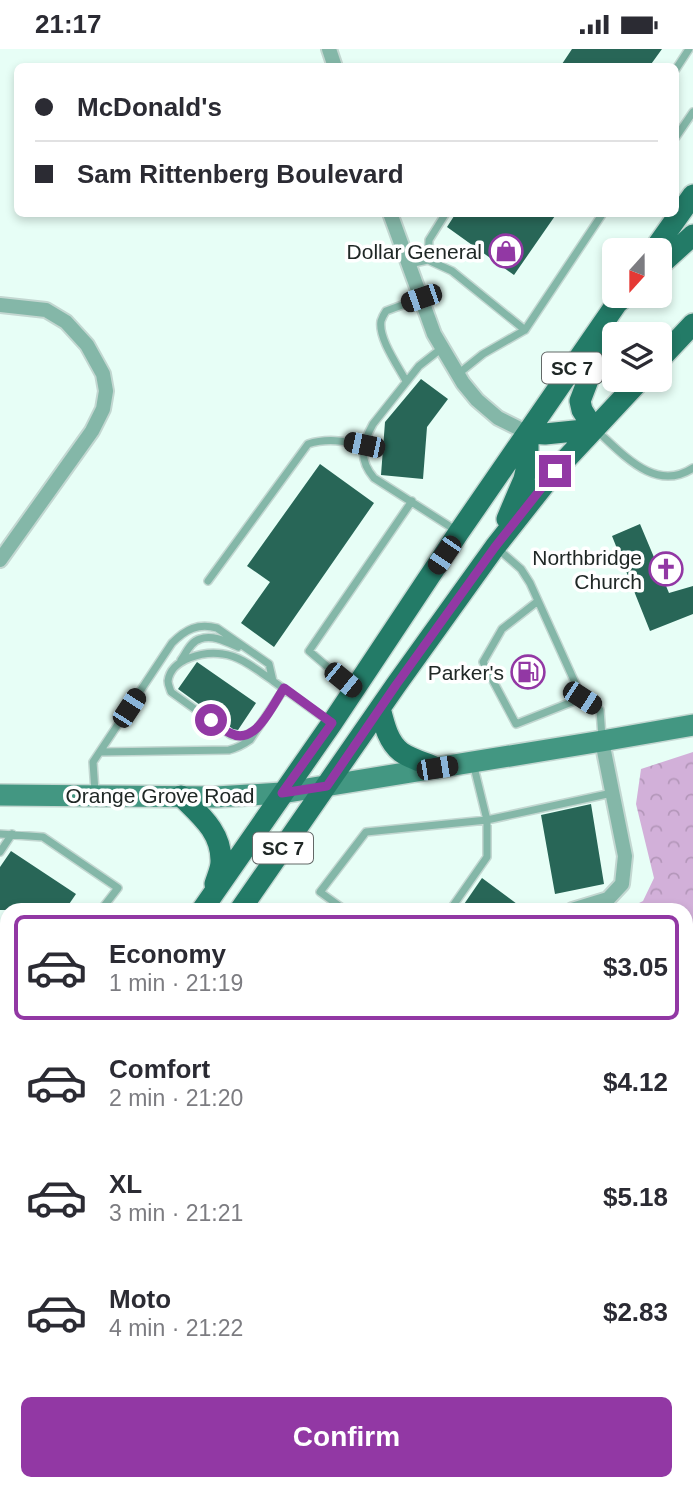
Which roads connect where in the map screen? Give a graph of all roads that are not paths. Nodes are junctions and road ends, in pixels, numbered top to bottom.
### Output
1 (689, 49) edge
2 (679, 64) edge
3 (693, 111) edge
4 (679, 132) edge
5 (693, 195) edge
6 (679, 215) edge
7 (391, 217) edge
8 (443, 217) edge
9 (600, 217) edge
10 (677, 217) edge
11 (693, 235) edge
12 (663, 238) edge
13 (672, 254) edge
14 (428, 260) junction
15 (408, 264) junction
16 (421, 298) junction
17 (0, 305) edge
18 (614, 308) edge
19 (617, 308) edge
20 (693, 324) edge
21 (525, 330) junction
22 (672, 346) edge
23 (442, 348) junction
24 (458, 374) junction
25 (406, 381) junction
26 (629, 392) edge
27 (594, 429) junction
28 (528, 433) junction
29 (364, 445) junction
30 (693, 468) edge
31 (412, 501) junction
32 (459, 532) junction
33 (495, 547) junction
34 (0, 559) edge
35 (208, 581) dead end
36 (538, 601) junction
37 (270, 669) junction
38 (174, 670) junction
39 (273, 681) junction
40 (284, 688) junction
41 (355, 689) junction
42 (582, 698) junction
43 (380, 708) junction
44 (332, 723) junction
45 (693, 725) edge
46 (256, 730) junction
47 (602, 741) junction
48 (100, 752) junction
49 (473, 762) junction
50 (437, 768) junction
51 (327, 786) junction
52 (282, 793) junction
53 (612, 793) junction
54 (0, 795) edge
55 (96, 796) junction
56 (181, 796) junction
57 (486, 820) junction
58 (0, 834) edge
59 (12, 834) junction
60 (0, 852) edge
61 (106, 903) edge
62 (206, 903) edge
63 (245, 903) edge
64 (335, 903) edge
65 (455, 903) edge
66 (596, 903) edge

1 - 2 lane
3 - 4 lane
5 - 6 main road
7 - 15 street
8 - 14 lane
9 - 21 lane
10 - 12 main road
11 - 13 main road
14 - 15 lane
14 - 21 lane
15 - 16 street
16 - 23 street
16 - 25 lane
17 - 34 street
18 - 28 main road, SC 7
19 - 27 main road
20 - 22 main road
21 - 24 lane
23 - 24 street
23 - 25 lane
24 - 28 street
25 - 29 lane
26 - 27 main road, SC 7
27 - 28 main road
27 - 30 lane
27 - 33 main road, SC 7
28 - 32 main road, SC 7
28 - 33 main road
29 - 31 lane
29 - 35 lane
31 - 32 lane
31 - 41 lane
32 - 41 main road, SC 7
33 - 36 lane
33 - 43 main road, SC 7
36 - 42 lane
36 - 42 lane
37 - 38 lane
37 - 39 lane
37 - 48 lane
38 - 39 lane
38 - 46 lane
39 - 40 lane
40 - 44 lane
40 - 46 lane
41 - 44 main road, SC 7
42 - 47 lane
43 - 50 main road
43 - 51 main road, SC 7
44 - 52 main road, SC 7
45 - 47 street, Orange Grove Road
46 - 48 lane
47 - 49 street, Orange Grove Road
47 - 53 street
48 - 55 lane
49 - 50 street, Orange Grove Road
49 - 57 lane
50 - 51 street, Orange Grove Road
51 - 52 street, Orange Grove Road
51 - 63 main road, SC 7
52 - 56 street, Orange Grove Road
52 - 62 main road, SC 7
53 - 57 lane
53 - 66 street
54 - 55 street, Orange Grove Road
55 - 56 street, Orange Grove Road
56 - 62 main road
57 - 64 lane
57 - 65 lane
58 - 59 lane
59 - 60 lane
59 - 61 lane

